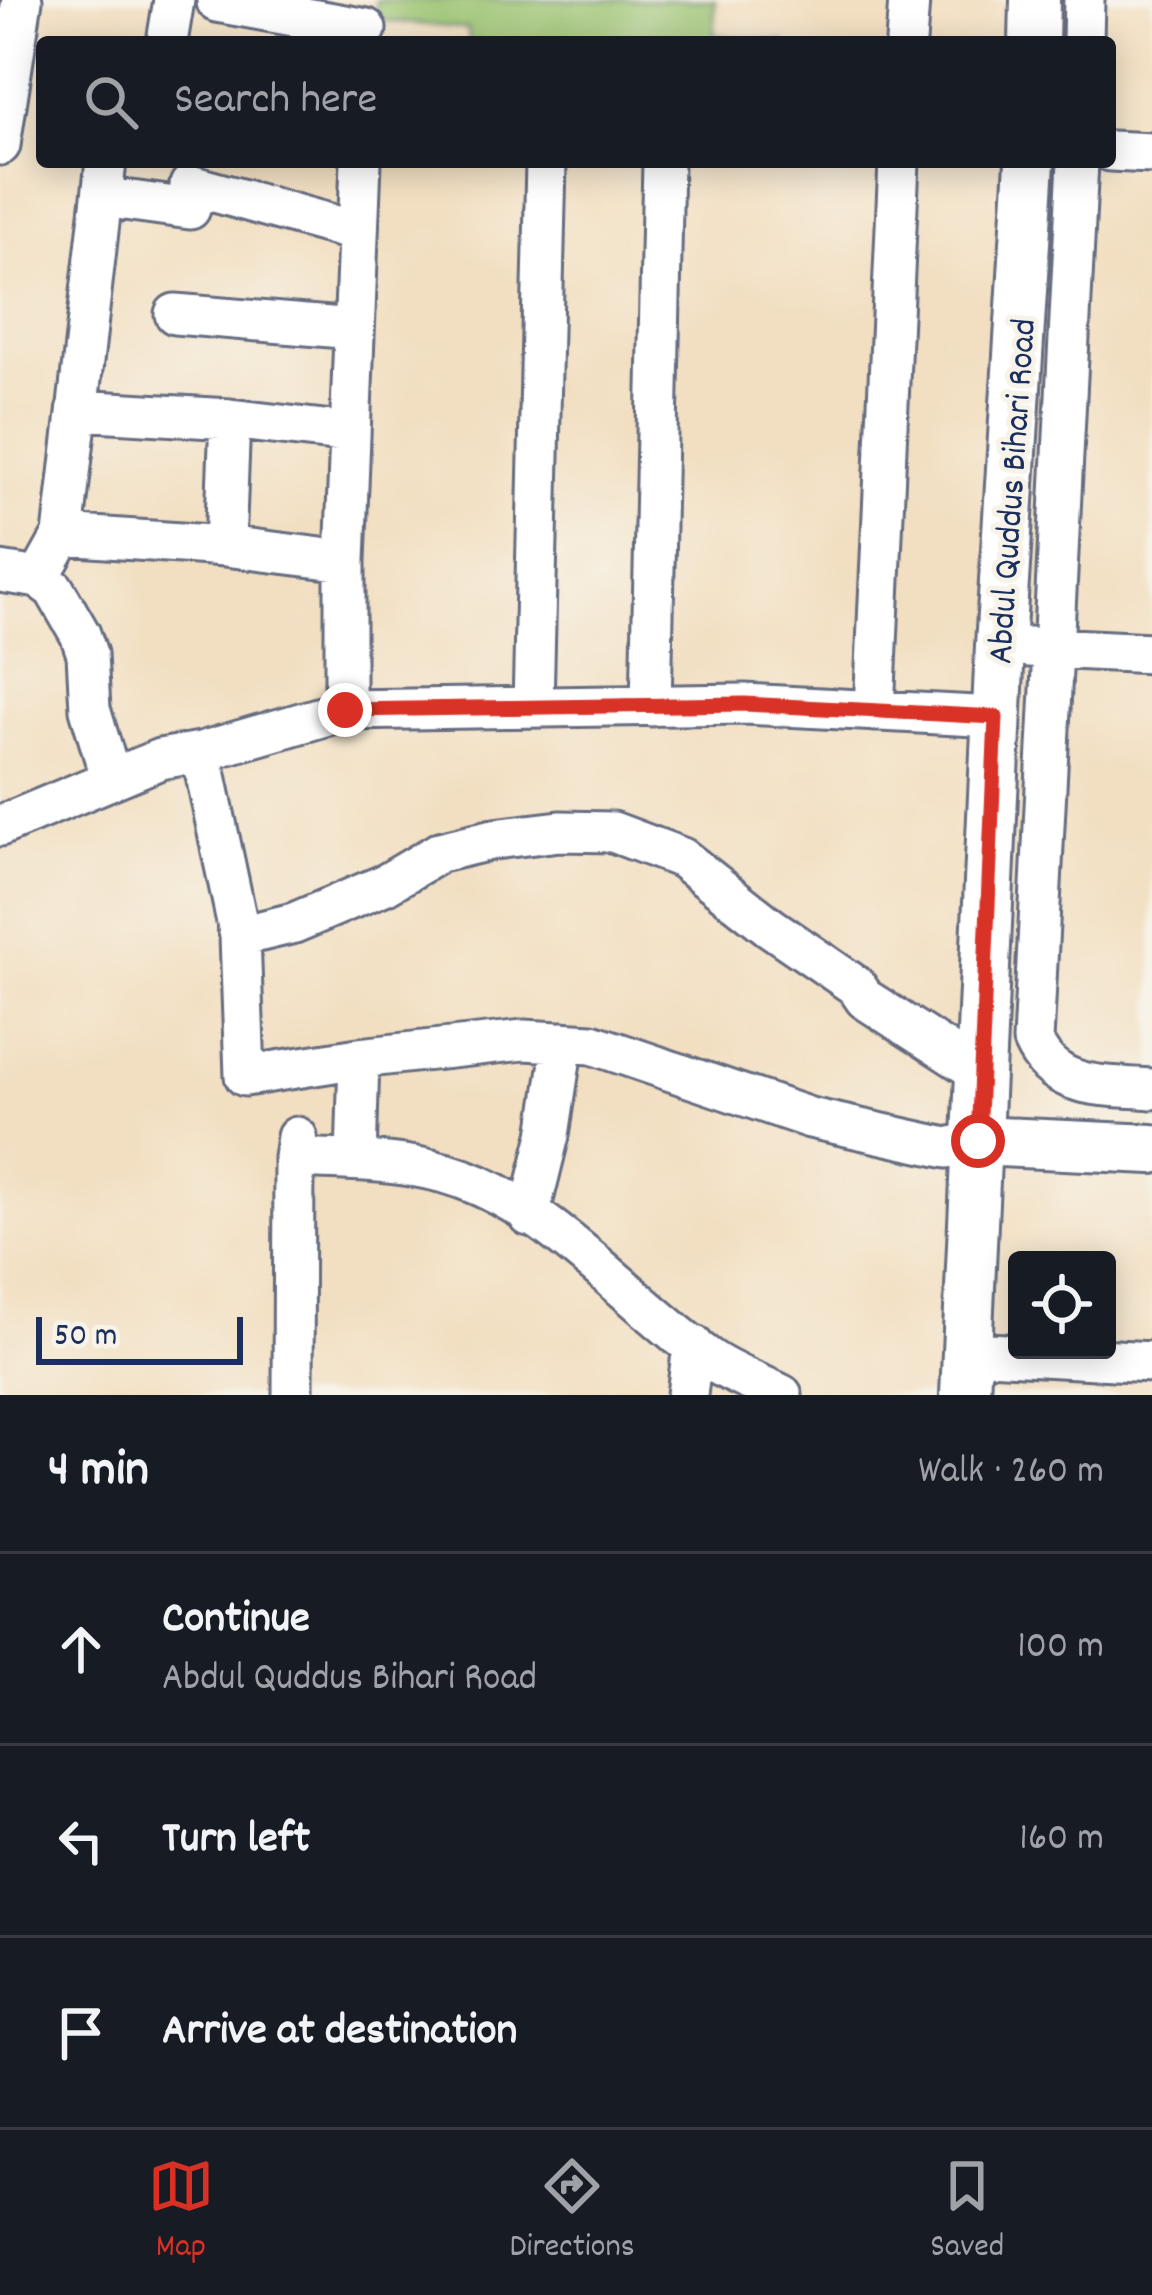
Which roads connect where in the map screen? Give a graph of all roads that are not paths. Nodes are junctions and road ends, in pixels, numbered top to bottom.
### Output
1 (174, 0) edge
2 (909, 0) edge
3 (1035, 0) edge
4 (1084, 0) edge
5 (217, 2) edge
6 (366, 24) edge
7 (20, 29) edge
8 (168, 36) edge
9 (906, 36) edge
10 (1034, 36) edge
11 (1083, 36) edge
12 (1, 126) edge
13 (1116, 151) edge
14 (1152, 153) edge
15 (361, 168) edge
16 (546, 168) edge
17 (663, 168) edge
18 (899, 168) edge
19 (1030, 168) edge
20 (1078, 168) edge
21 (104, 180) edge
22 (358, 232) junction
23 (175, 314) dead end
24 (354, 329) junction
25 (78, 410) junction
26 (230, 419) junction
27 (350, 433) junction
28 (63, 536) junction
29 (226, 546) junction
30 (345, 561) junction
31 (0, 572) edge
32 (40, 578) junction
33 (1000, 646) junction
34 (1054, 649) junction
35 (1152, 653) edge
36 (651, 706) junction
37 (533, 707) junction
38 (345, 710) junction
39 (874, 711) junction
40 (996, 717) junction
41 (201, 752) junction
42 (111, 779) junction
43 (0, 826) edge
44 (240, 936) junction
45 (563, 1042) junction
46 (359, 1058) junction
47 (982, 1074) junction
48 (1152, 1089) edge
49 (978, 1141) junction
50 (1152, 1149) edge
51 (356, 1160) junction
52 (529, 1216) junction
53 (693, 1345) junction
54 (967, 1373) edge
55 (1140, 1373) edge
56 (293, 1395) edge
57 (688, 1395) edge
58 (782, 1395) edge

1 - 8 street
2 - 9 street
3 - 10 main road
4 - 11 street
5 - 6 street
7 - 12 street
13 - 14 street
15 - 22 street
16 - 37 street
17 - 36 street
18 - 39 street
19 - 33 main road, Abdul Quddus Bihari Road
20 - 34 street
21 - 22 street
21 - 25 street
22 - 24 street
23 - 24 street
24 - 27 street
25 - 26 street
25 - 28 street
26 - 27 street
26 - 29 street
27 - 30 street
28 - 29 street
28 - 32 street
29 - 30 street
30 - 38 street
31 - 32 street
32 - 42 street
33 - 34 street
33 - 40 main road, Abdul Quddus Bihari Road
34 - 35 street
34 - 48 street
36 - 37 street
36 - 39 street
37 - 38 street
38 - 41 street
39 - 40 street
40 - 47 main road, Abdul Quddus Bihari Road
41 - 42 street
41 - 44 street
42 - 43 street
44 - 46 street
44 - 47 street
45 - 46 street
45 - 49 street
45 - 52 street
46 - 51 street
47 - 49 main road, Abdul Quddus Bihari Road
49 - 50 main road
49 - 54 main road, Abdul Quddus Bihari Road
51 - 52 street
51 - 56 street
52 - 53 street
53 - 57 street
53 - 58 street
54 - 55 street

